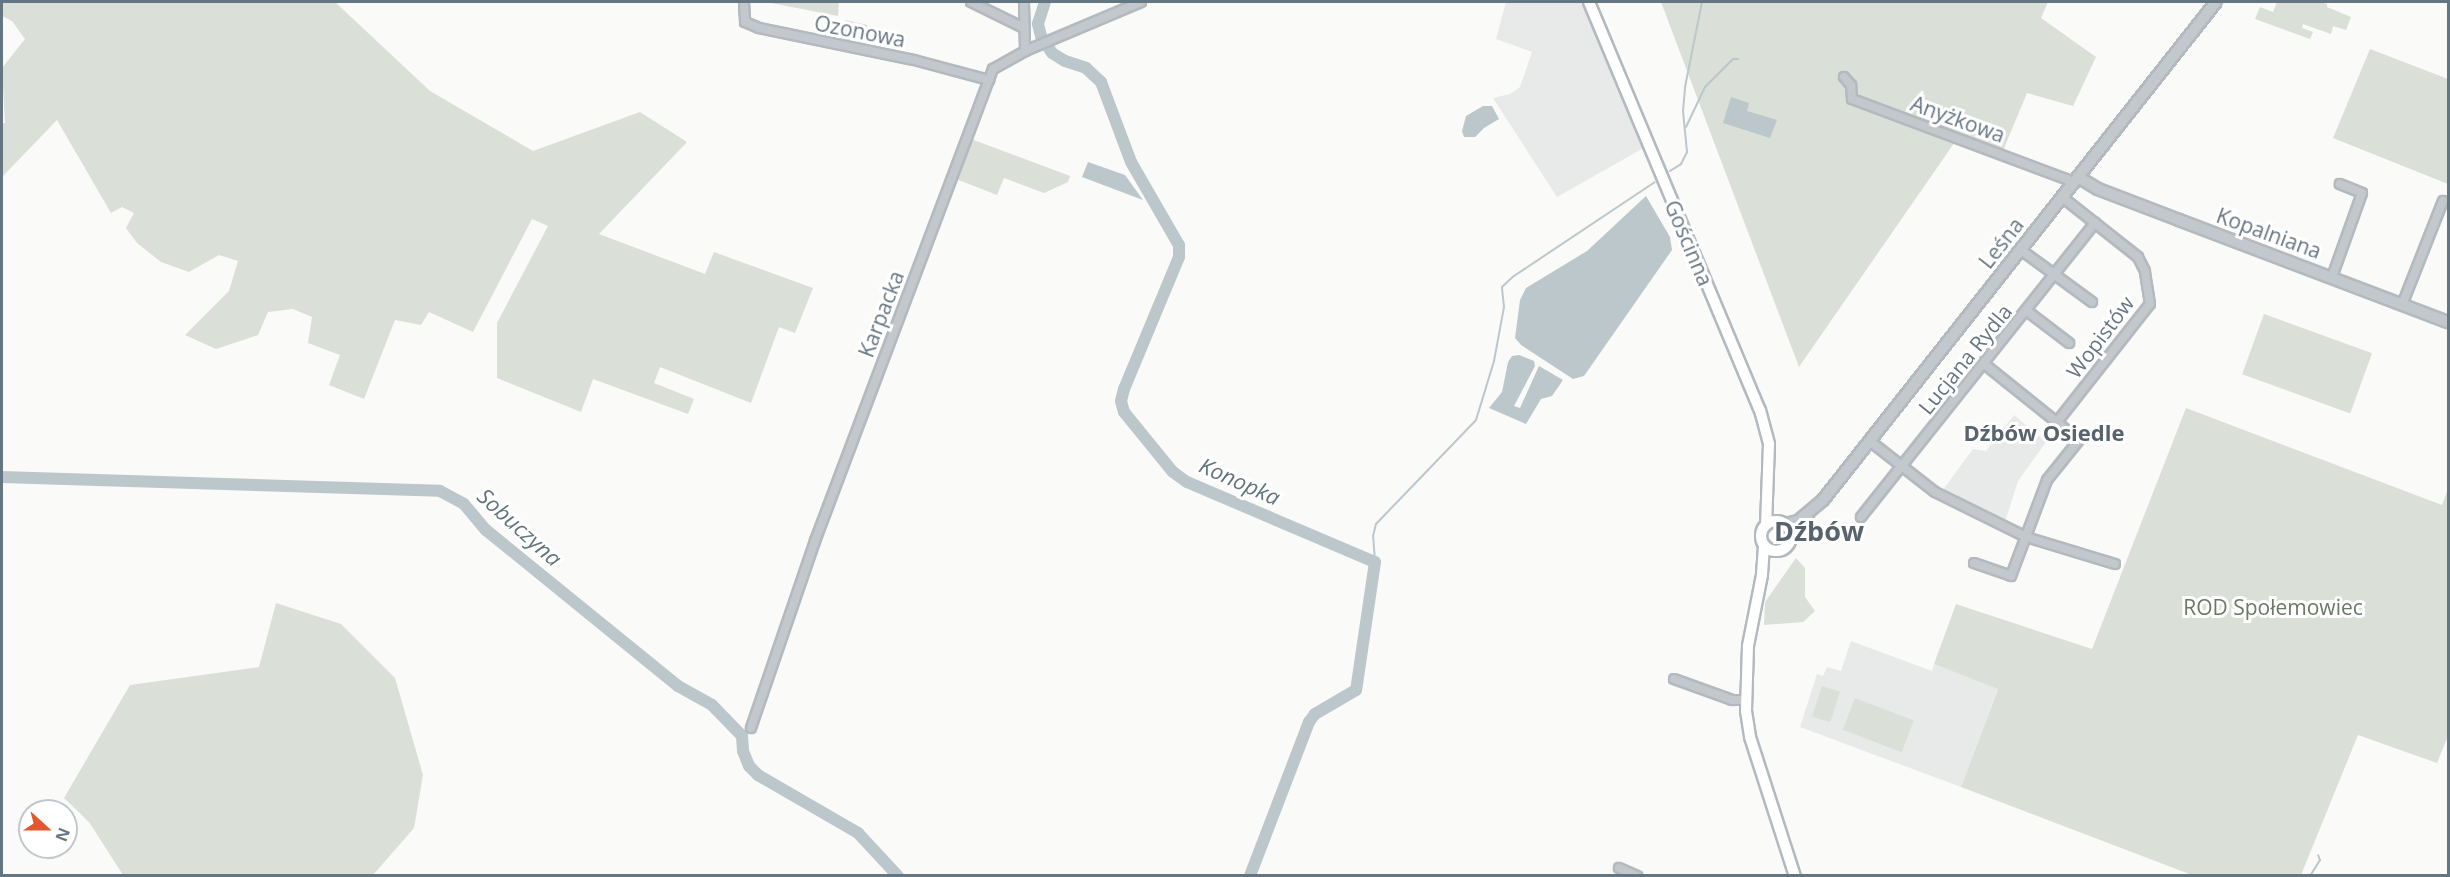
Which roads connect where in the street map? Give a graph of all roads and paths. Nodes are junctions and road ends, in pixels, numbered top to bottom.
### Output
1 (744, 2) edge
2 (971, 2) edge
3 (1024, 2) edge
4 (1141, 2) edge
5 (1589, 2) edge
6 (2216, 2) edge
7 (1022, 27) junction
8 (1024, 51) junction
9 (1844, 77) dead end
10 (989, 80) junction
11 (2076, 180) junction
12 (2340, 184) dead end
13 (2062, 197) junction
14 (2443, 201) dead end
15 (2095, 223) junction
16 (2021, 250) junction
17 (2055, 275) junction
18 (2332, 277) junction
19 (2092, 302) dead end
20 (2402, 306) junction
21 (2027, 311) junction
22 (2448, 322) edge
23 (2069, 343) dead end
24 (1984, 364) junction
25 (2057, 422) junction
26 (1871, 442) junction
27 (1902, 466) junction
28 (1769, 489) junction
29 (1816, 507) junction
30 (1862, 517) dead end
31 (1781, 522) junction
32 (1766, 524) junction
33 (1791, 535) junction
34 (2026, 537) junction
35 (1764, 546) junction
36 (1775, 552) junction
37 (1974, 563) dead end
38 (2115, 564) dead end
39 (1762, 575) junction
40 (1674, 679) dead end
41 (1746, 700) junction
42 (751, 728) dead end
43 (1619, 868) dead end
44 (1637, 876) edge
45 (1795, 876) edge

1 - 10 street, Ozonowa
2 - 7 street
3 - 7 street
4 - 8 street, Karpacka
5 - 28 main road, Gościnna
6 - 11 street, Leśna
7 - 8 street
8 - 10 street, Karpacka
9 - 11 street, Anyżkowa
10 - 42 street, Karpacka
11 - 13 street, Leśna
11 - 18 street, Kopalniana
12 - 18 street
13 - 15 street, Wopistów
13 - 16 street, Leśna
14 - 20 street
15 - 17 street, Lucjana Rydla
15 - 25 street, Wopistów
16 - 17 street
16 - 26 street, Leśna
17 - 19 street
17 - 21 street, Lucjana Rydla
18 - 20 street, Kopalniana
20 - 22 street, Kopalniana
21 - 23 street
21 - 24 street, Lucjana Rydla
24 - 25 street
24 - 27 street, Lucjana Rydla
25 - 34 street
26 - 27 street
26 - 29 street, Leśna
27 - 30 street, Lucjana Rydla
27 - 34 street
28 - 31 main road, Gościnna
28 - 32 main road, Gościnna
29 - 31 street, Leśna
29 - 33 street, Leśna
31 - 32 main road
31 - 33 main road
32 - 35 main road
33 - 36 main road
34 - 37 street
34 - 38 street
35 - 36 main road
35 - 39 main road
36 - 39 main road
39 - 41 main road
40 - 41 street
41 - 45 main road
43 - 44 street

